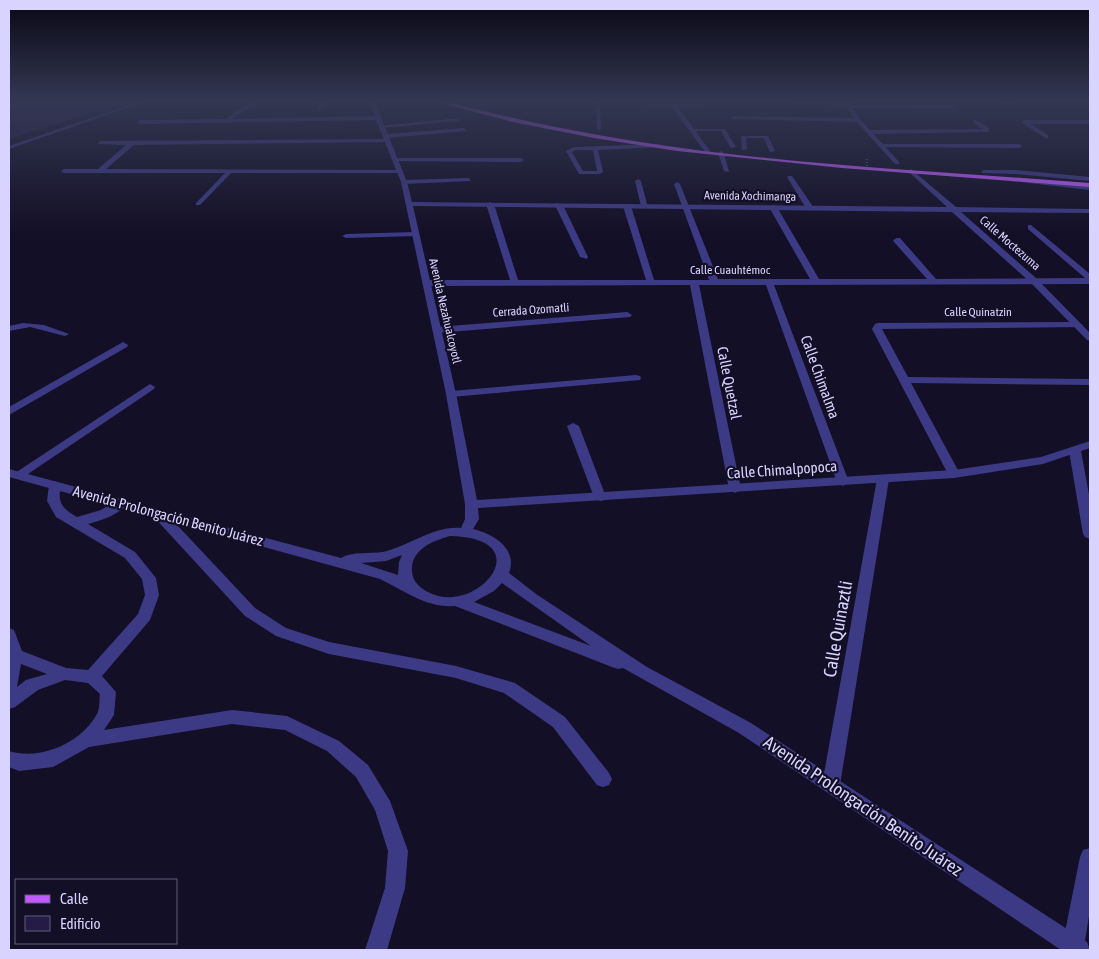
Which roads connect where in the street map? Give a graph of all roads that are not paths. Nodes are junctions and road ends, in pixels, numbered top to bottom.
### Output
1 (130, 145) edge
2 (390, 145) edge
3 (620, 145) edge
4 (684, 145) edge
5 (703, 145) edge
6 (744, 145) edge
7 (769, 145) edge
8 (718, 146) dead end
9 (882, 146) joint
10 (1020, 146) dead end
11 (733, 147) joint
12 (595, 148) junction
13 (709, 148) junction
14 (744, 148) junction
15 (753, 150) dead end
16 (763, 150) dead end
17 (772, 151) junction
18 (781, 152) dead end
19 (721, 153) junction
20 (396, 160) junction
21 (521, 160) dead end
22 (866, 160) road end
23 (897, 163) junction
24 (64, 171) dead end
25 (100, 171) junction
26 (727, 171) dead end
27 (911, 171) junction
28 (229, 172) junction
29 (985, 174) junction
30 (403, 177) junction
31 (790, 177) dead end
32 (468, 180) dead end
33 (638, 181) dead end
34 (677, 184) dead end
35 (1090, 184) edge
36 (198, 204) dead end
37 (409, 204) junction
38 (490, 204) junction
39 (559, 205) junction
40 (627, 206) junction
41 (645, 206) junction
42 (686, 206) junction
43 (773, 207) junction
44 (810, 208) junction
45 (952, 209) junction
46 (1090, 211) edge
47 (1031, 227) dead end
48 (414, 234) junction
49 (346, 236) dead end
50 (897, 240) dead end
51 (584, 257) dead end
52 (1090, 280) edge
53 (1034, 281) junction
54 (715, 282) junction
55 (769, 282) junction
56 (816, 282) junction
57 (934, 282) junction
58 (426, 283) junction
59 (515, 283) junction
60 (651, 283) junction
61 (694, 283) junction
62 (627, 315) dead end
63 (1078, 325) junction
64 (9, 329) edge
65 (436, 330) junction
66 (64, 334) dead end
67 (1090, 338) edge
68 (123, 346) dead end
69 (636, 378) dead end
70 (905, 380) junction
71 (1090, 382) edge
72 (150, 387) dead end
73 (451, 394) junction
74 (9, 412) edge
75 (573, 426) dead end
76 (1090, 444) edge
77 (1075, 451) junction
78 (13, 474) edge
79 (954, 474) junction
80 (883, 479) junction
81 (844, 482) junction
82 (55, 485) junction
83 (735, 489) junction
84 (600, 497) junction
85 (122, 503) junction
86 (471, 504) junction
87 (158, 513) junction
88 (75, 522) junction
89 (465, 532) junction
90 (1090, 534) edge
91 (423, 541) junction
92 (327, 560) junction
93 (502, 575) junction
94 (414, 590) junction
95 (456, 601) junction
96 (9, 634) edge
97 (16, 654) junction
98 (641, 672) junction
99 (65, 674) junction
100 (92, 677) junction
101 (9, 687) edge
102 (9, 702) edge
103 (86, 740) junction
104 (9, 759) edge
105 (602, 779) dead end
106 (831, 785) junction
107 (1090, 857) edge
108 (1076, 948) edge
109 (376, 950) edge

1 - 25 street
2 - 20 street, Avenida Nezahualcoyotl
3 - 12 lane
4 - 13 main road
5 - 13 main road
6 - 14 lane
7 - 17 lane
8 - 11 main road
9 - 10 street
9 - 23 street
11 - 14 main road
12 - 12 lane
13 - 19 main road
14 - 15 main road
16 - 17 main road
17 - 18 main road
19 - 26 lane
19 - 27 main road
20 - 21 street
20 - 30 street, Avenida Nezahualcoyotl
22 - 23 main road
23 - 29 main road
24 - 25 street
25 - 28 street
27 - 29 main road
27 - 45 street, Calle Moctezuma
28 - 30 street
28 - 36 lane
29 - 35 street
29 - 35 main road
30 - 32 street
30 - 37 street, Avenida Nezahualcoyotl
31 - 44 street
33 - 41 street
34 - 42 street
37 - 38 street, Avenida Xochimanga
37 - 48 street, Avenida Nezahualcoyotl
38 - 39 street, Avenida Xochimanga
38 - 59 street
39 - 40 street, Avenida Xochimanga
39 - 51 street
40 - 41 street, Avenida Xochimanga
40 - 60 street
41 - 42 street, Avenida Xochimanga
42 - 43 street, Avenida Xochimanga
42 - 54 street
43 - 44 street, Avenida Xochimanga
43 - 56 street
44 - 45 street, Avenida Xochimanga
45 - 46 street, Avenida Xochimanga
45 - 53 street, Calle Moctezuma
47 - 52 street
48 - 49 street
48 - 58 street, Avenida Nezahualcoyotl
50 - 57 street
52 - 53 street, Calle Cuauhtémoc
53 - 57 street, Calle Cuauhtémoc
53 - 63 street, Calle Moctezuma
54 - 55 street, Calle Cuauhtémoc
54 - 61 street, Calle Cuauhtémoc
55 - 56 street, Calle Cuauhtémoc
55 - 81 street, Calle Chimalma
56 - 57 street, Calle Cuauhtémoc
58 - 59 street, Calle Cuauhtémoc
58 - 65 street, Avenida Nezahualcoyotl
59 - 60 street, Calle Cuauhtémoc
60 - 61 street, Calle Cuauhtémoc
61 - 83 street, Calle Quetzal
62 - 65 street, Cerrada Ozomatli
63 - 67 street, Calle Moctezuma
63 - 70 street, Calle Quinatzin
64 - 66 lane
65 - 73 street, Avenida Nezahualcoyotl
68 - 74 street
69 - 73 street
70 - 71 street
70 - 79 street
72 - 78 street
73 - 86 street, Avenida Nezahualcoyotl
75 - 84 street
76 - 77 street, Calle Chimalpopoca
77 - 79 street, Calle Chimalpopoca
77 - 90 street
78 - 82 street, Avenida Prolongación Benito Juárez
79 - 80 street, Calle Chimalpopoca
80 - 81 street, Calle Chimalpopoca
80 - 106 street, Calle Quinaztli
81 - 83 street, Calle Chimalpopoca
82 - 85 street, Avenida Prolongación Benito Juárez
82 - 88 street
83 - 84 street, Calle Chimalpopoca
84 - 86 street, Calle Chimalpopoca
85 - 87 street, Avenida Prolongación Benito Juárez
85 - 88 street
86 - 89 street, Avenida Nezahualcoyotl
87 - 92 street, Avenida Prolongación Benito Juárez
87 - 105 street
88 - 100 street
89 - 91 street
89 - 93 street
91 - 92 street, Avenida Prolongación Benito Juárez
91 - 94 street
92 - 94 street, Avenida Prolongación Benito Juárez
93 - 95 street
93 - 98 street, Avenida Prolongación Benito Juárez
94 - 95 street
95 - 98 street, Avenida Prolongación Benito Juárez
96 - 97 street
97 - 99 street
97 - 101 street
98 - 106 street, Avenida Prolongación Benito Juárez
99 - 100 street
99 - 102 street
100 - 103 street
103 - 104 street
103 - 109 street
106 - 108 street, Avenida Prolongación Benito Juárez
107 - 108 street

